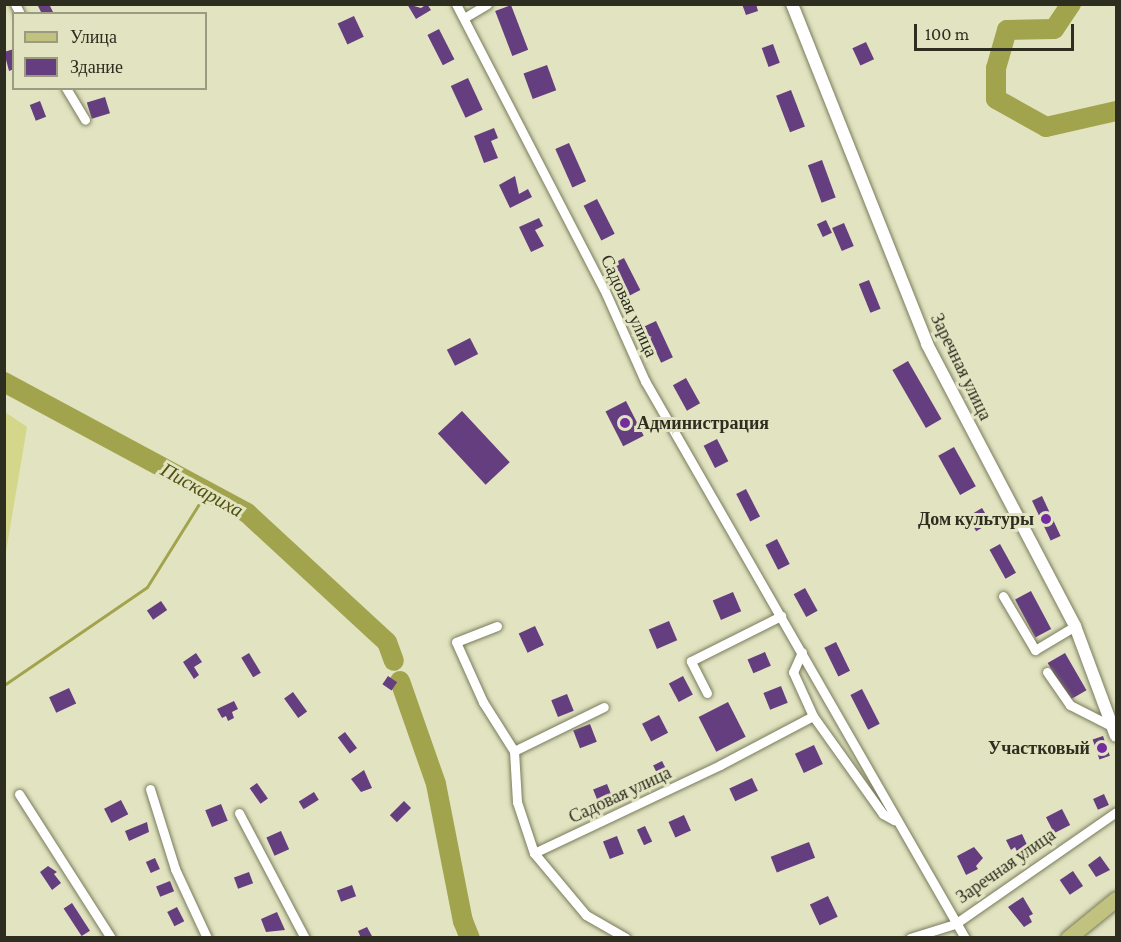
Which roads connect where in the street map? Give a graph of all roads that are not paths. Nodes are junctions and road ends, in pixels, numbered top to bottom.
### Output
1 (456, 4) edge
2 (487, 4) edge
3 (792, 4) edge
4 (464, 18) junction
5 (67, 90) edge
6 (85, 120) dead end
7 (1003, 596) dead end
8 (782, 616) junction
9 (497, 626) dead end
10 (1076, 626) junction
11 (802, 652) junction
12 (1047, 672) dead end
13 (707, 693) dead end
14 (604, 707) dead end
15 (813, 716) junction
16 (1115, 731) edge
17 (514, 751) junction
18 (150, 789) dead end
19 (19, 794) dead end
20 (1116, 812) edge
21 (239, 813) dead end
22 (896, 822) junction
23 (534, 853) junction
24 (1116, 899) edge
25 (955, 924) junction
26 (111, 938) edge
27 (207, 938) edge
28 (305, 938) edge
29 (626, 938) edge
30 (910, 938) edge
31 (965, 938) edge
32 (1068, 938) edge

1 - 4 street, Садовая улица
2 - 4 street
3 - 10 street, Заречная улица
4 - 8 street, Садовая улица
5 - 6 street
7 - 10 street
8 - 11 street, Садовая улица
8 - 13 street
9 - 17 street
10 - 16 street, Заречная улица
11 - 15 street
11 - 22 street, Садовая улица
12 - 16 street
14 - 17 street
15 - 22 street
15 - 23 street, Садовая улица
17 - 23 street
18 - 27 street
19 - 26 street
20 - 25 street, Заречная улица
21 - 28 street
22 - 25 street, Садовая улица
23 - 29 street
24 - 32 main road
25 - 30 street, Заречная улица
25 - 31 street, Садовая улица

